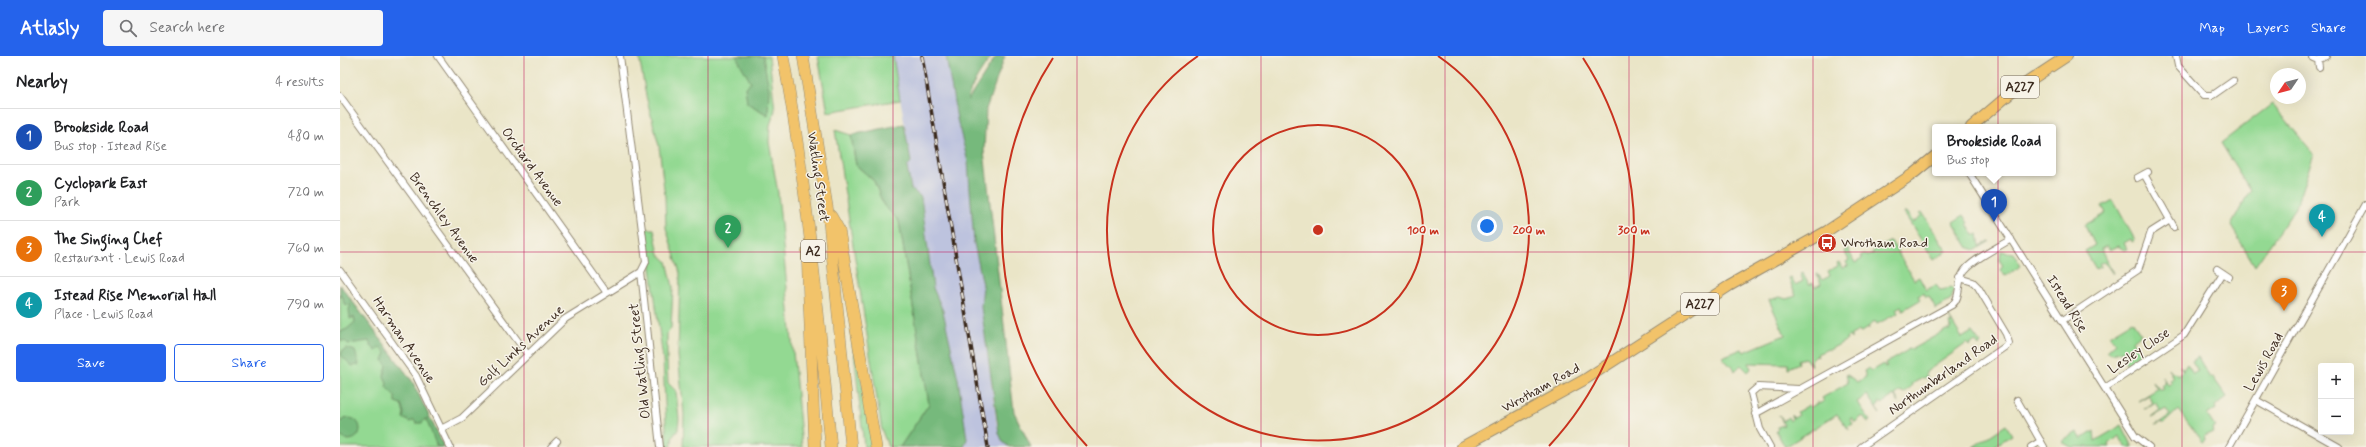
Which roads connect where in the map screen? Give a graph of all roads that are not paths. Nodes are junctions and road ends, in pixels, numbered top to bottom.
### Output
1 (438, 56) edge
2 (620, 56) edge
3 (783, 56) edge
4 (803, 56) edge
5 (2067, 56) edge
6 (2176, 56) edge
7 (2326, 56) edge
8 (2317, 62) dead end
9 (2222, 80) dead end
10 (2233, 81) dead end
11 (2226, 86) junction
12 (340, 96) edge
13 (1975, 124) edge
14 (1932, 158) edge
15 (1971, 176) edge
16 (2137, 178) dead end
17 (2366, 204) edge
18 (808, 212) junction
19 (828, 212) junction
20 (2170, 220) junction
21 (2174, 227) dead end
22 (2011, 239) junction
23 (2217, 269) dead end
24 (340, 270) edge
25 (641, 272) junction
26 (2223, 273) junction
27 (2229, 277) dead end
28 (1960, 278) junction
29 (607, 293) junction
30 (2063, 320) junction
31 (528, 355) junction
32 (2105, 388) junction
33 (1799, 389) junction
34 (2017, 400) dead end
35 (2256, 400) junction
36 (1755, 414) junction
37 (441, 429) junction
38 (2041, 441) junction
39 (2147, 446) edge
40 (450, 447) edge
41 (660, 447) edge
42 (815, 447) edge
43 (831, 447) edge
44 (851, 447) edge
45 (876, 447) edge
46 (1462, 447) edge
47 (1770, 447) edge
48 (1861, 447) edge
49 (2031, 447) edge
50 (2044, 447) edge
51 (2229, 447) edge
52 (2339, 447) edge

1 - 29 street, Orchard Avenue
2 - 25 street
3 - 18 highway, Watling Street / A2
4 - 19 highway, Watling Street / A2
5 - 13 main road, A227
6 - 11 street
7 - 8 street
9 - 11 street
10 - 11 street
12 - 31 street, Brenchley Avenue
14 - 46 main road, Wrotham Road / A227
15 - 22 street, Istead Rise
16 - 20 street
17 - 35 street, Lewis Road
18 - 42 highway
18 - 43 highway, Watling Street / A2
19 - 44 highway, Watling Street / A2
19 - 45 highway
20 - 21 street
20 - 30 street
22 - 28 street
22 - 30 street, Istead Rise
23 - 26 street
24 - 37 street, Harman Avenue
25 - 29 street, Golf Links Avenue
25 - 41 street, Old Watling Street
26 - 27 street
26 - 32 street, Lesley Close
28 - 33 street
28 - 48 street, Northumberland Road
29 - 31 street, Golf Links Avenue
30 - 32 street, Istead Rise
31 - 37 street, Golf Links Avenue
32 - 39 street, Istead Rise
33 - 36 street
33 - 36 street
34 - 38 street
35 - 51 street, Lewis Road
35 - 52 street
36 - 47 street
37 - 40 street, Harman Avenue
38 - 49 street
38 - 50 street

